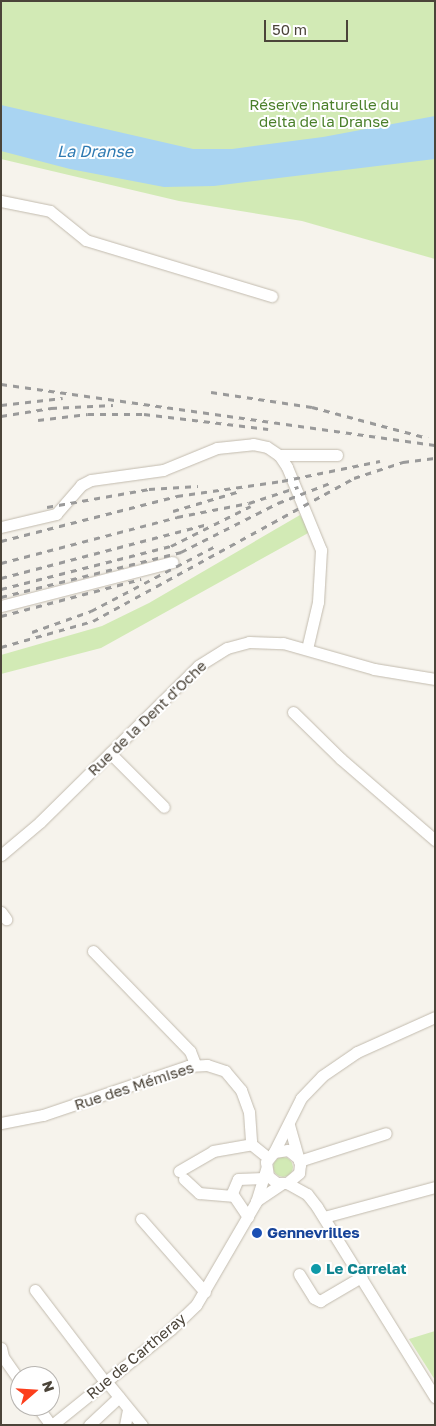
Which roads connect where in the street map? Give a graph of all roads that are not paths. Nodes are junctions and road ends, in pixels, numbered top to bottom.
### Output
1 (1, 201) edge
2 (272, 296) dead end
3 (278, 455) junction
4 (337, 455) dead end
5 (1, 527) edge
6 (172, 562) dead end
7 (1, 606) edge
8 (307, 648) junction
9 (435, 679) edge
10 (293, 712) dead end
11 (110, 753) junction
12 (164, 807) dead end
13 (435, 840) edge
14 (1, 855) edge
15 (93, 951) dead end
16 (435, 1017) edge
17 (195, 1064) junction
18 (1, 1123) edge
19 (289, 1125) junction
20 (386, 1133) dead end
21 (252, 1144) junction
22 (299, 1162) junction
23 (268, 1164) junction
24 (284, 1184) junction
25 (435, 1187) edge
26 (307, 1194) junction
27 (232, 1196) junction
28 (256, 1201) junction
29 (248, 1217) junction
30 (324, 1217) junction
31 (141, 1219) dead end
32 (299, 1274) dead end
33 (361, 1277) junction
34 (35, 1290) dead end
35 (205, 1292) junction
36 (1, 1348) edge
37 (10, 1367) edge
38 (105, 1382) junction
39 (435, 1397) edge
40 (119, 1398) junction
41 (128, 1409) junction
42 (51, 1425) edge
43 (89, 1425) edge
44 (125, 1425) edge
45 (142, 1425) edge

1 - 2 street
3 - 4 street
3 - 5 street
3 - 8 street
6 - 7 street
8 - 9 street, Rue de la Dent d'Oche
8 - 11 street, Rue de la Dent d'Oche
10 - 13 street
11 - 12 street
11 - 14 street, Rue de la Dent d'Oche
15 - 17 street
16 - 19 street, Rue de Cartheray
17 - 18 street, Rue des Mémises
17 - 21 street, Rue des Mémises
19 - 22 street
19 - 23 street, Rue de Cartheray
20 - 22 street
21 - 23 street
21 - 27 street
22 - 23 street
22 - 24 street
22 - 26 street
23 - 24 street
23 - 27 street
23 - 28 street, Rue de Cartheray
24 - 26 street
24 - 28 street
25 - 30 street
26 - 30 street
27 - 29 street
28 - 29 street, Rue de Cartheray
29 - 35 street, Rue de Cartheray
30 - 33 street
31 - 35 street
32 - 33 street
33 - 39 street
34 - 38 street
35 - 38 street, Rue de Cartheray
36 - 37 street
38 - 40 street
38 - 42 street, Rue de Cartheray
40 - 41 street
40 - 43 street
41 - 44 street
41 - 45 street

